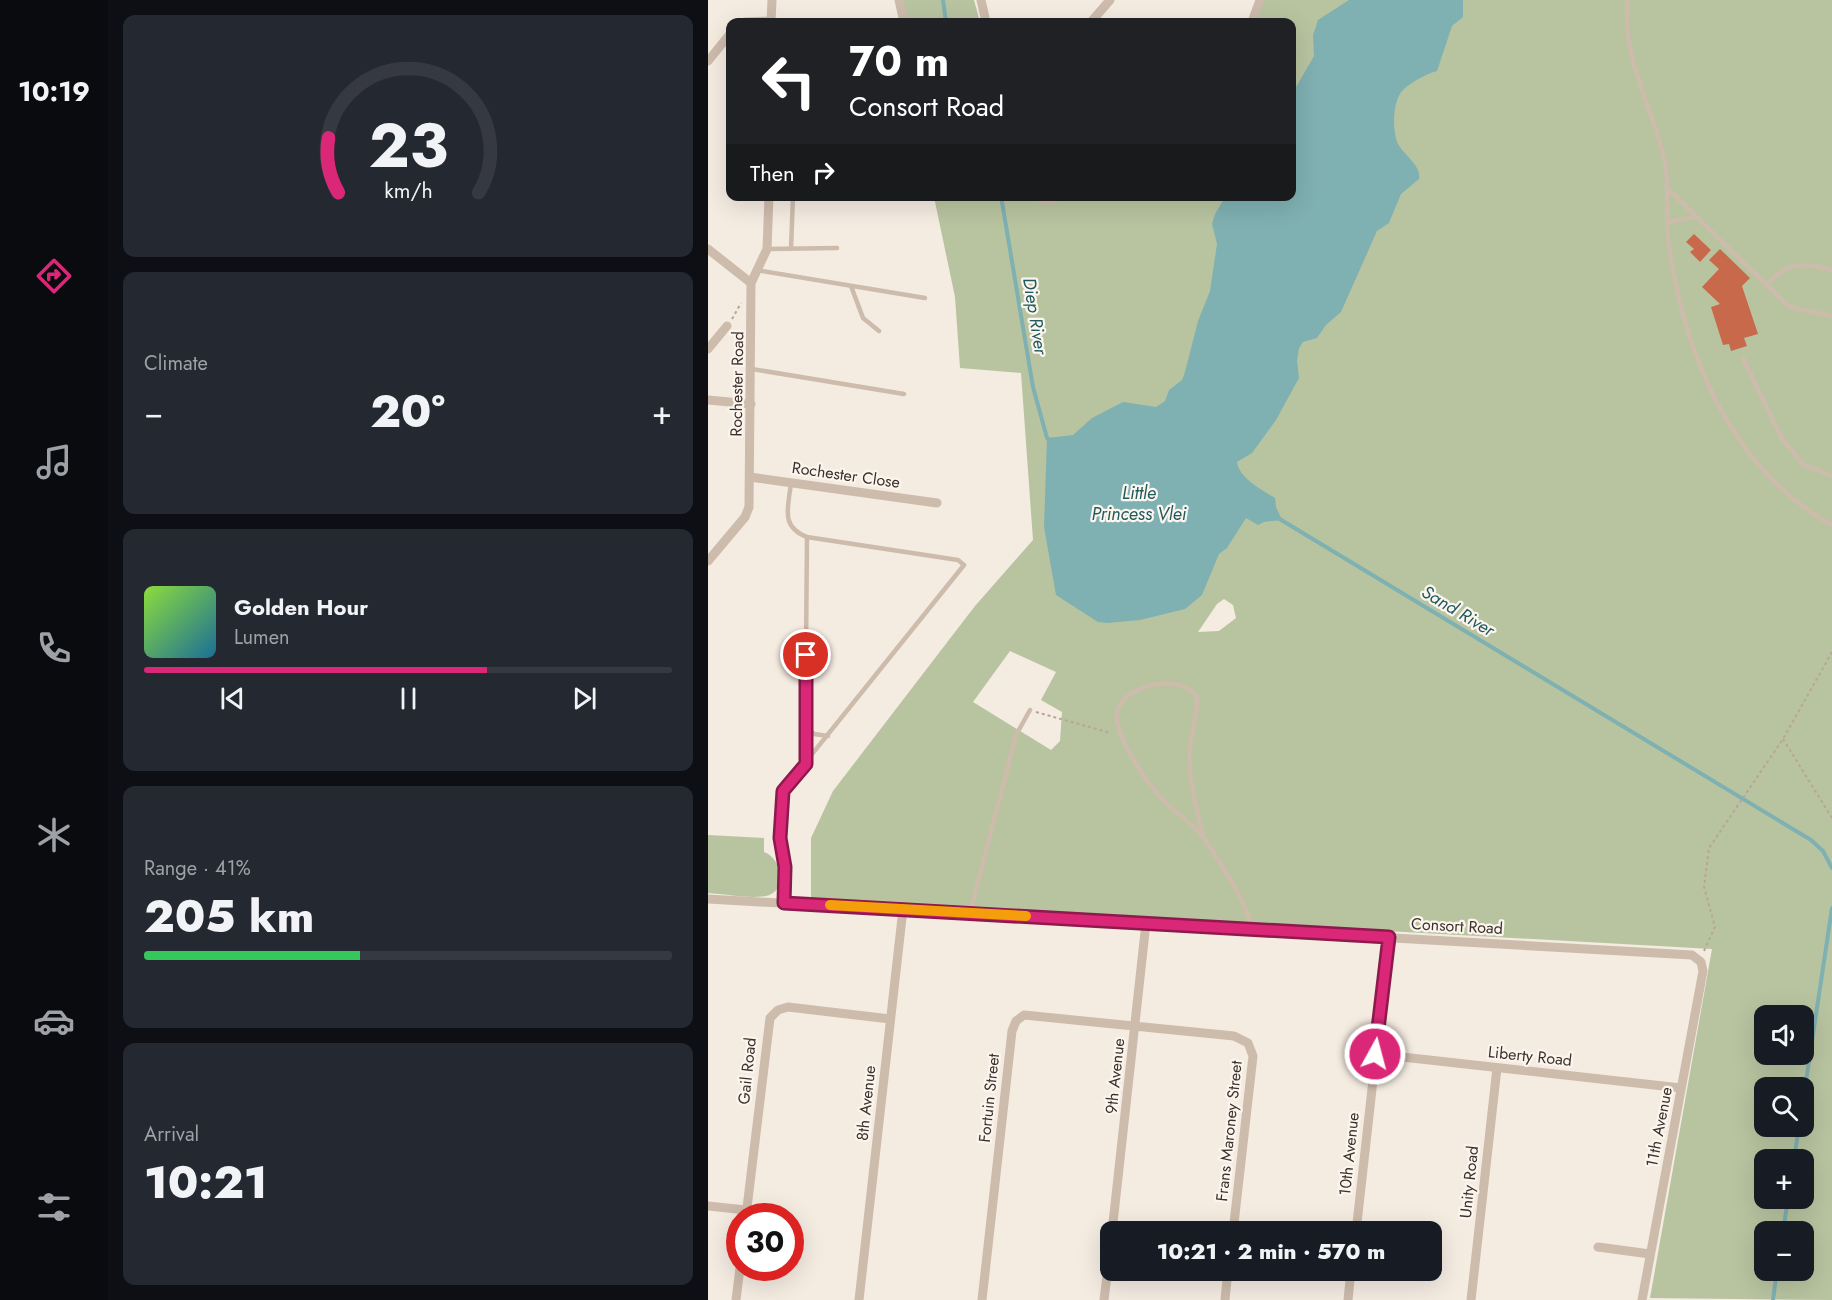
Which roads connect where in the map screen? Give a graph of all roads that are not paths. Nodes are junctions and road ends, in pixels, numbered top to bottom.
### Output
1 (772, 0) edge
2 (899, 0) edge
3 (981, 0) edge
4 (1110, 0) edge
5 (1260, 0) edge
6 (1628, 0) edge
7 (771, 18) edge
8 (903, 18) edge
9 (985, 18) edge
10 (1094, 18) edge
11 (1253, 18) edge
12 (726, 39) edge
13 (708, 61) edge
14 (1669, 190) junction
15 (769, 201) edge
16 (793, 201) edge
17 (1696, 217) junction
18 (1667, 222) junction
19 (837, 248) dead end
20 (708, 249) edge
21 (767, 249) junction
22 (791, 249) junction
23 (756, 270) junction
24 (1832, 270) edge
25 (751, 283) junction
26 (1767, 284) junction
27 (851, 286) junction
28 (925, 298) dead end
29 (1832, 316) edge
30 (727, 326) road end
31 (879, 331) dead end
32 (708, 349) edge
33 (1743, 358) dead end
34 (752, 369) junction
35 (904, 394) dead end
36 (708, 400) edge
37 (751, 404) junction
38 (1832, 475) edge
39 (750, 477) junction
40 (791, 482) junction
41 (936, 503) dead end
42 (1832, 525) edge
43 (807, 537) junction
44 (708, 561) edge
45 (1030, 710) road end
46 (806, 726) junction
47 (828, 736) junction
48 (806, 764) junction
49 (1203, 835) junction
50 (708, 899) edge
51 (784, 903) junction
52 (903, 909) junction
53 (970, 913) junction
54 (1146, 923) junction
55 (1252, 929) junction
56 (1389, 937) junction
57 (1700, 960) joint
58 (890, 1019) junction
59 (1135, 1026) junction
60 (1375, 1054) junction
61 (1497, 1068) junction
62 (1681, 1088) junction
63 (747, 1203) edge
64 (708, 1206) edge
65 (726, 1209) edge
66 (1113, 1221) edge
67 (1234, 1221) edge
68 (1357, 1221) edge
69 (1598, 1247) dead end
70 (1650, 1254) junction
71 (738, 1281) edge
72 (1106, 1281) edge
73 (1227, 1281) edge
74 (1350, 1281) edge
75 (736, 1300) edge
76 (860, 1300) edge
77 (982, 1300) edge
78 (1104, 1300) edge
79 (1225, 1300) edge
80 (1348, 1300) edge
81 (1471, 1300) edge
82 (1642, 1300) edge

1 - 7 street
2 - 8 street
3 - 9 street
4 - 10 street
5 - 11 street
6 - 14 lane
12 - 13 street
14 - 17 lane
14 - 18 lane
15 - 21 street, Rochester Road
16 - 22 lane
17 - 18 lane
17 - 26 lane
18 - 42 lane
19 - 22 lane
20 - 25 street
21 - 22 lane
21 - 23 street, Rochester Road
23 - 25 street, Rochester Road
23 - 27 lane
24 - 26 lane
25 - 34 street, Rochester Road
26 - 29 lane
27 - 28 lane
27 - 31 lane
30 - 32 street
33 - 38 lane
34 - 35 lane
34 - 37 street, Rochester Road
36 - 37 street
37 - 39 street, Rochester Road
39 - 40 street, Rochester Close
39 - 44 street, Rochester Road
40 - 41 street, Rochester Close
40 - 43 lane
43 - 46 lane
43 - 47 lane
45 - 53 lane
46 - 47 lane
46 - 48 lane
47 - 48 lane
48 - 51 lane
49 - 49 lane
49 - 55 lane
50 - 51 street, Consort Road
51 - 52 street, Consort Road
52 - 53 street, Consort Road
52 - 58 street, 8th Avenue
53 - 54 street, Consort Road
54 - 55 street, Consort Road
54 - 59 street, 9th Avenue
55 - 56 street, Consort Road
56 - 57 street, Consort Road
56 - 60 street, 10th Avenue
57 - 62 street, 11th Avenue
58 - 63 street, Gail Road
58 - 76 street, 8th Avenue
59 - 66 street, 9th Avenue
59 - 67 street, Frans Maroney Street
59 - 77 street, Fortuin Street
60 - 61 street, Liberty Road
60 - 68 street, 10th Avenue
61 - 62 street, Liberty Road
61 - 81 street, Unity Road
62 - 70 street, 11th Avenue
64 - 65 street
69 - 70 street
70 - 82 street, 11th Avenue
71 - 75 street
72 - 78 street
73 - 79 street
74 - 80 street

